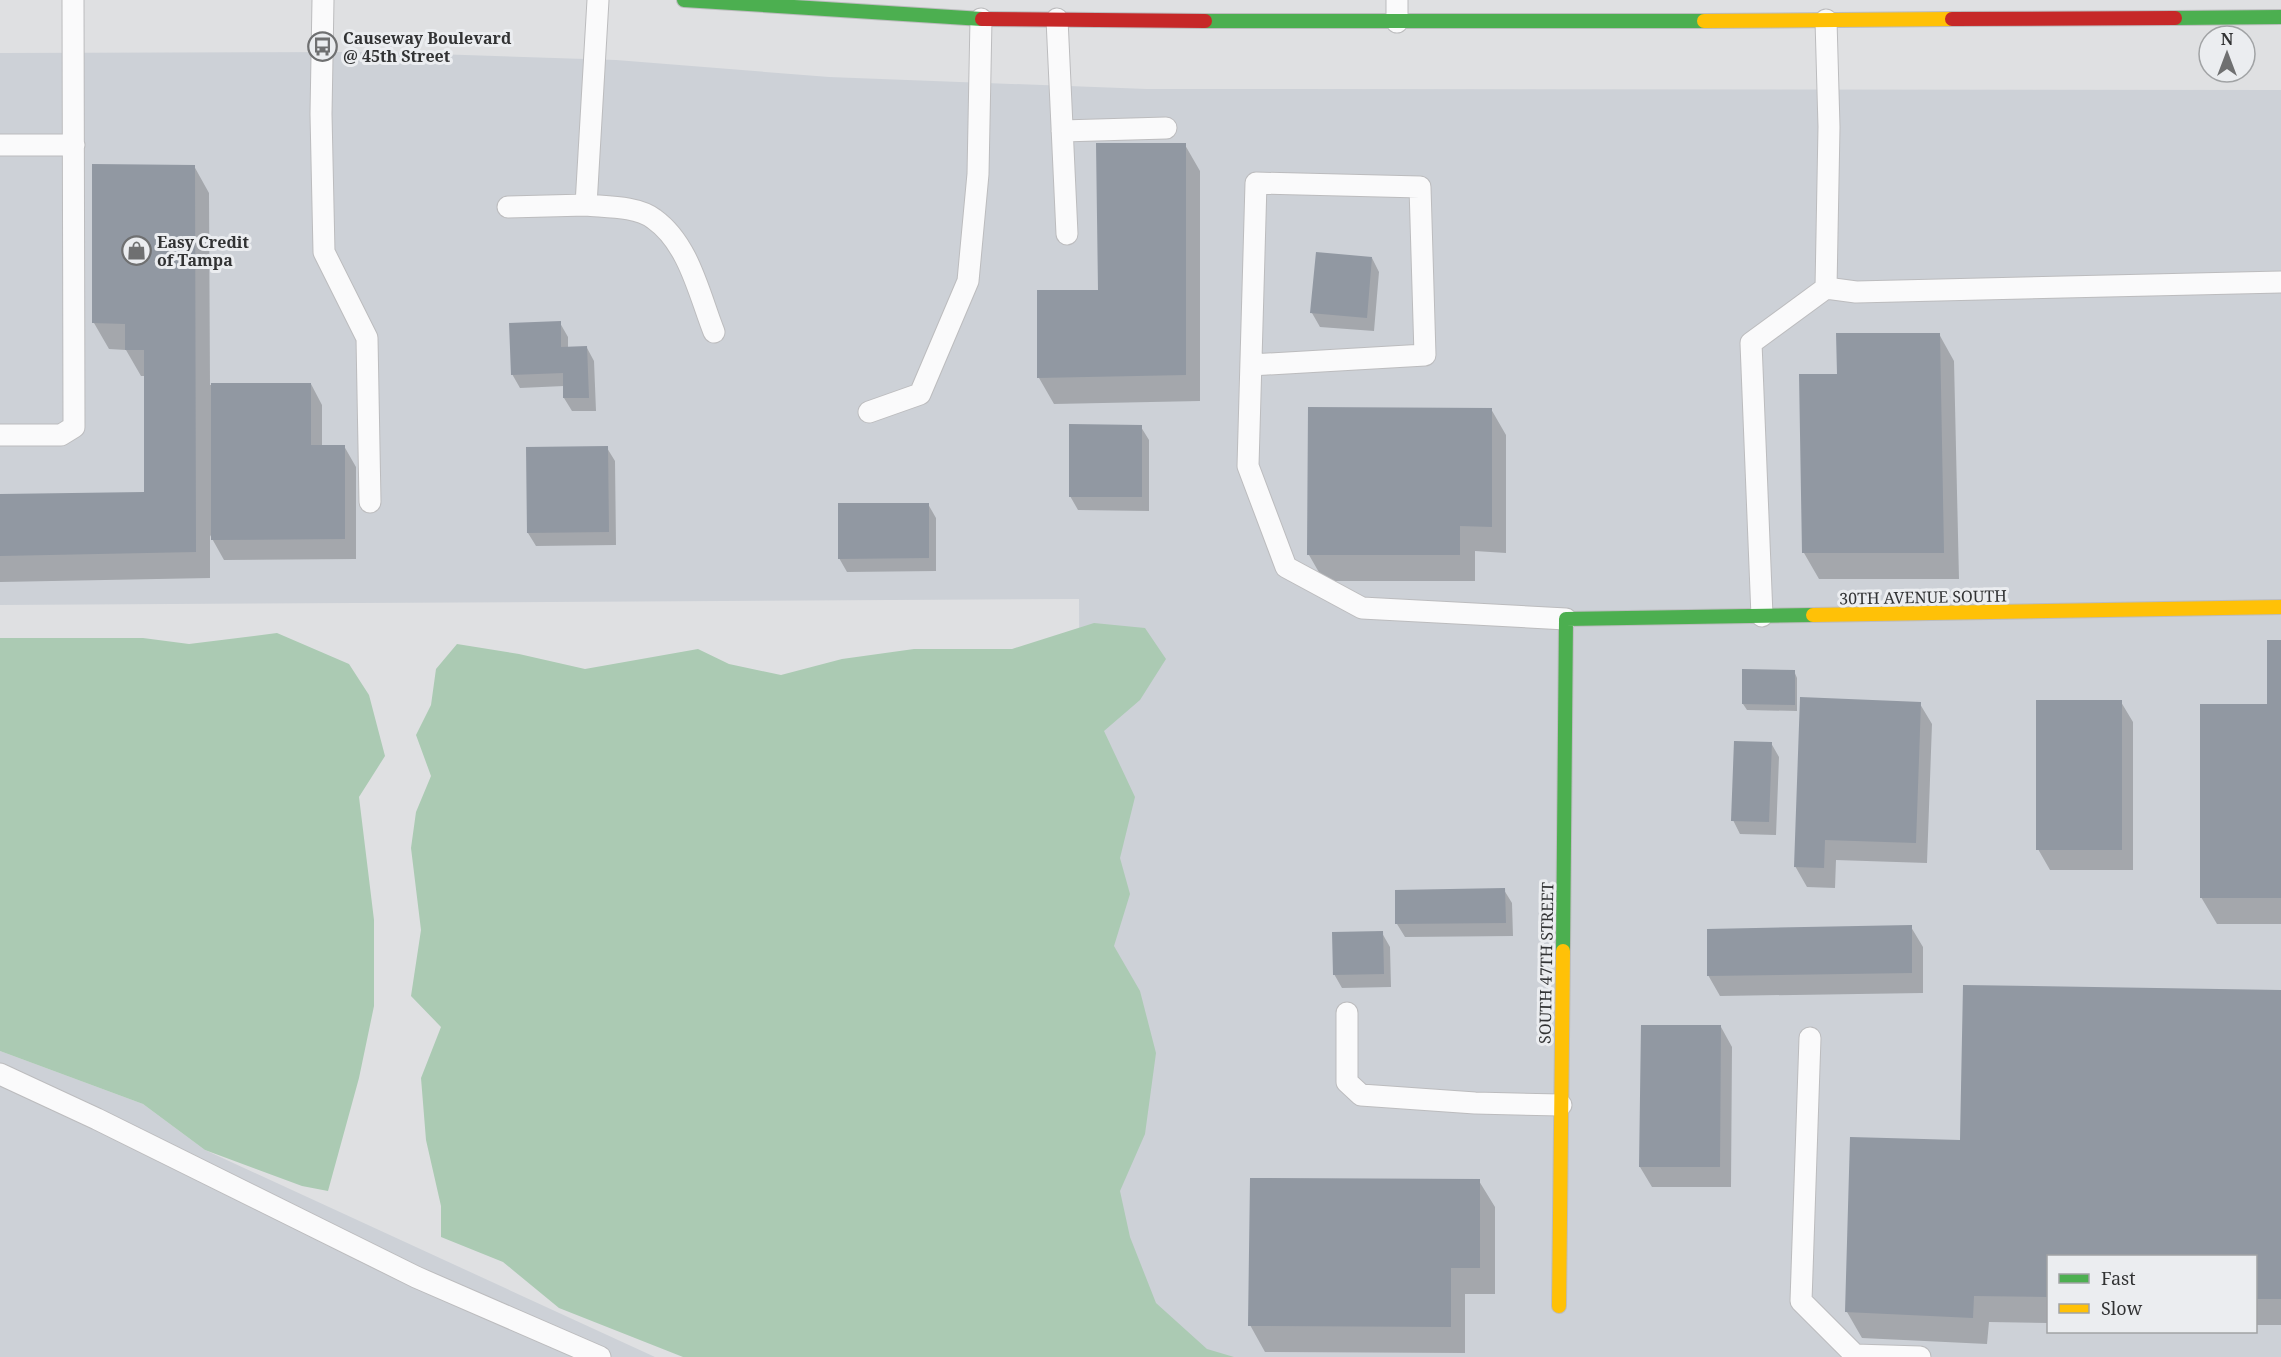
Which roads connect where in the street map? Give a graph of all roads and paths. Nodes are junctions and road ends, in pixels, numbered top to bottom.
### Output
1 (73, 0) edge
2 (322, 0) edge
3 (598, 0) edge
4 (684, 0) edge
5 (692, 0) edge
6 (1298, 0) edge
7 (1397, 0) edge
8 (2281, 17) edge
9 (981, 19) junction
10 (1058, 19) junction
11 (1826, 20) junction
12 (1298, 21) junction
13 (1397, 22) junction
14 (1166, 128) dead end
15 (1062, 131) junction
16 (0, 145) edge
17 (74, 145) junction
18 (586, 205) junction
19 (508, 207) dead end
20 (1067, 234) dead end
21 (2281, 282) edge
22 (1826, 288) junction
23 (714, 332) dead end
24 (1251, 365) junction
25 (869, 412) dead end
26 (0, 435) edge
27 (370, 502) dead end
28 (2281, 608) edge
29 (1762, 616) junction
30 (1566, 619) junction
31 (1347, 1013) dead end
32 (1809, 1038) dead end
33 (0, 1074) edge
34 (1561, 1105) junction
35 (1559, 1306) dead end
36 (600, 1357) edge
37 (1920, 1357) edge

1 - 17 lane
2 - 27 lane
3 - 18 lane
4 - 5 main road
5 - 9 main road
6 - 12 lane
7 - 13 lane
8 - 11 main road
9 - 10 main road
9 - 25 lane
10 - 12 main road
10 - 15 lane
11 - 13 main road
11 - 22 lane
12 - 13 main road
14 - 15 lane
15 - 20 lane
16 - 17 lane
17 - 26 lane
18 - 19 lane
18 - 23 lane
21 - 22 lane
22 - 29 lane
24 - 24 lane
24 - 30 lane
28 - 29 main road, 30TH AVENUE SOUTH
29 - 30 main road, 30TH AVENUE SOUTH
30 - 34 main road, SOUTH 47TH STREET
31 - 34 lane
32 - 37 lane
33 - 36 lane
34 - 35 main road, SOUTH 47TH STREET

